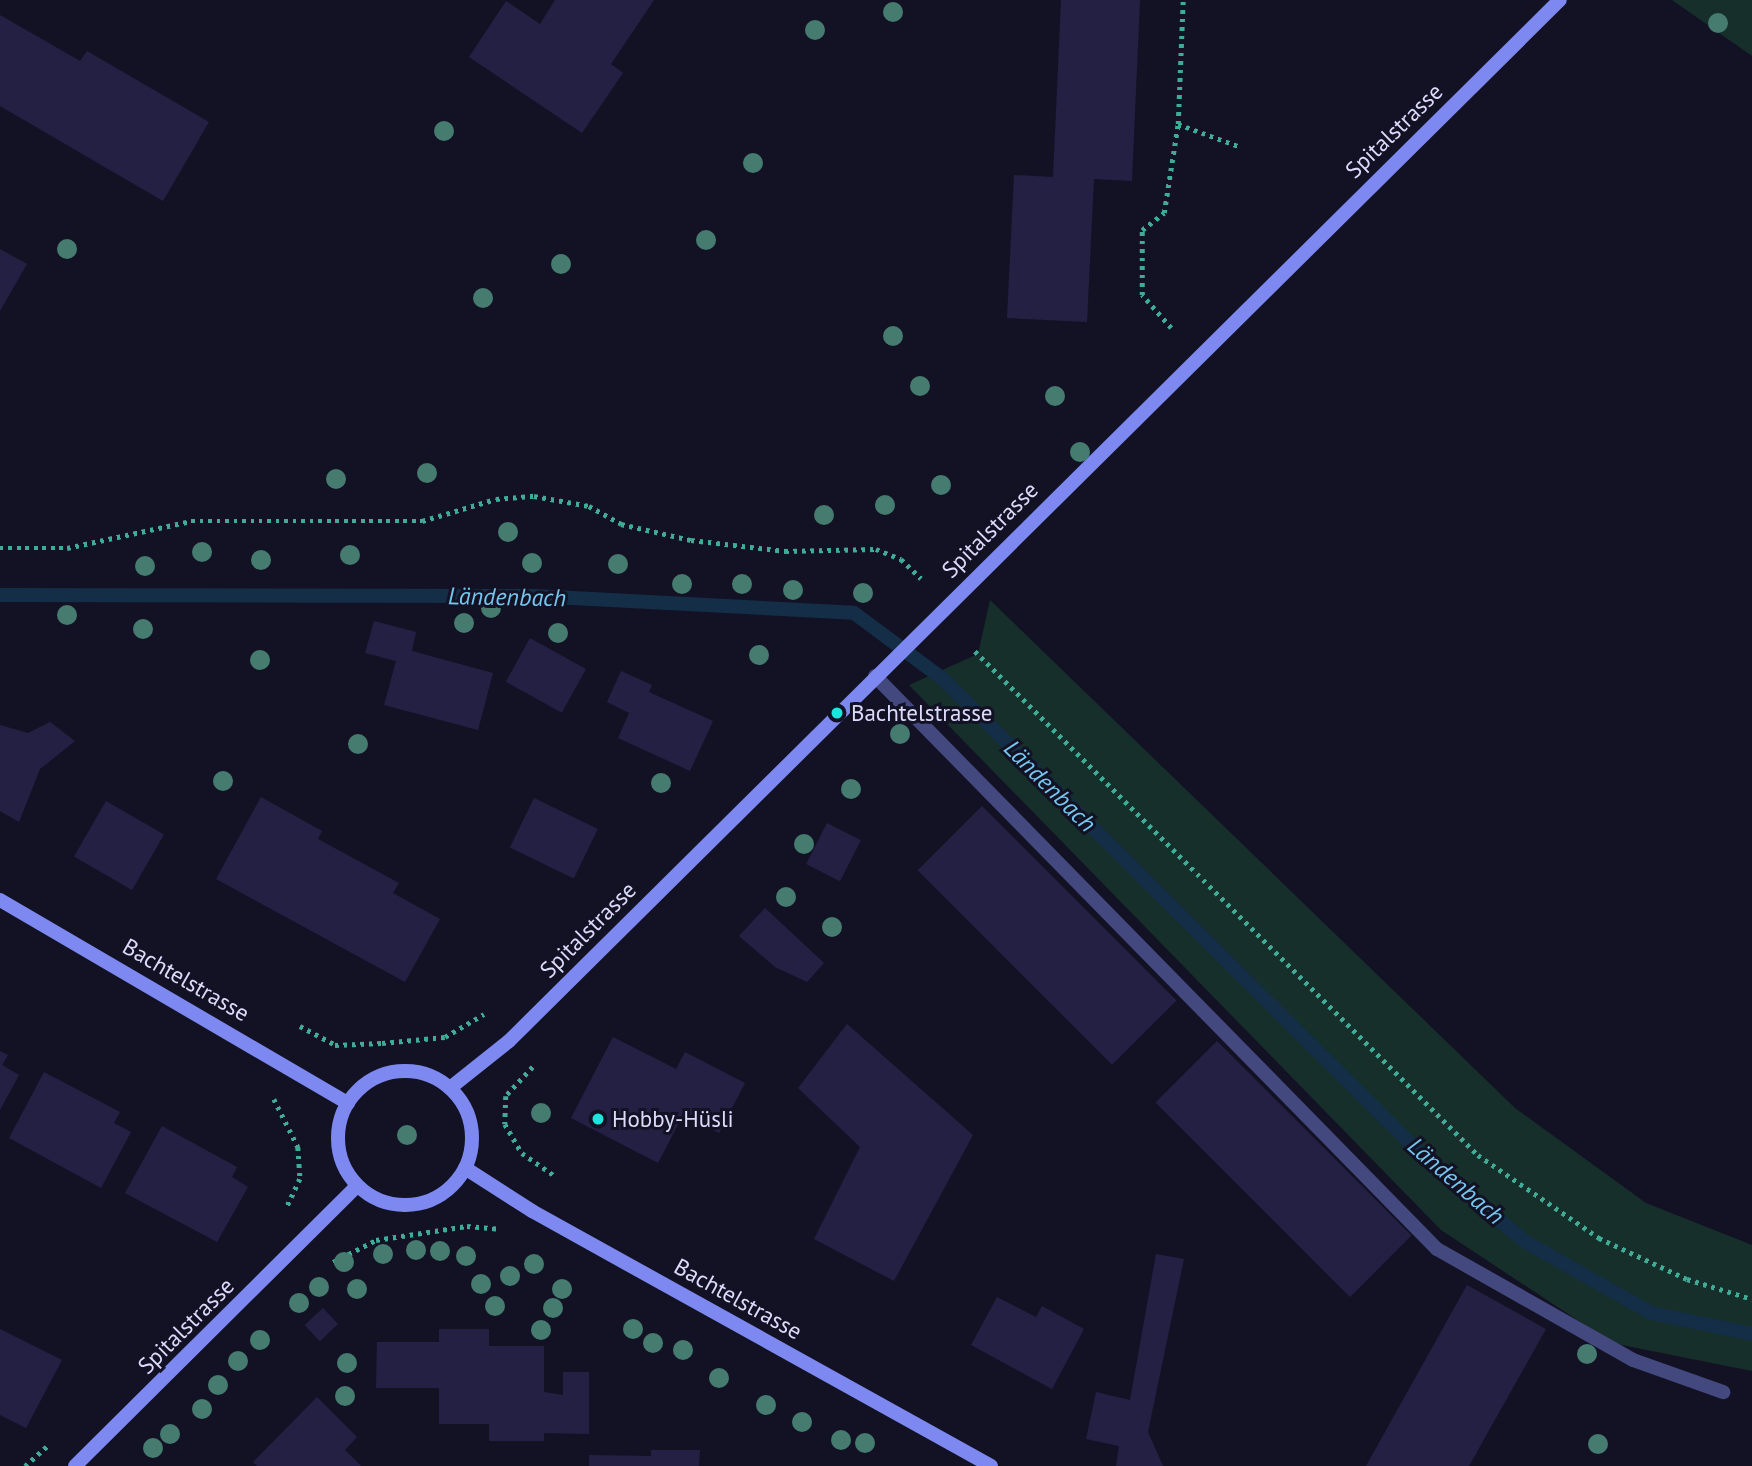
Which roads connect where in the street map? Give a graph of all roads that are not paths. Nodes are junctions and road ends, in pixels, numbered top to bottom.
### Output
1 (1560, 0) edge
2 (875, 676) junction
3 (0, 900) edge
4 (450, 1088) junction
5 (348, 1103) junction
6 (465, 1168) junction
7 (357, 1186) junction
8 (1723, 1392) dead end
9 (75, 1466) edge
10 (990, 1466) edge

1 - 2 street, Spitalstrasse
2 - 4 street, Spitalstrasse
2 - 8 lane
3 - 5 street, Bachtelstrasse
4 - 5 street
4 - 6 street
5 - 7 street
6 - 7 street
6 - 10 street, Bachtelstrasse
7 - 9 street, Spitalstrasse

